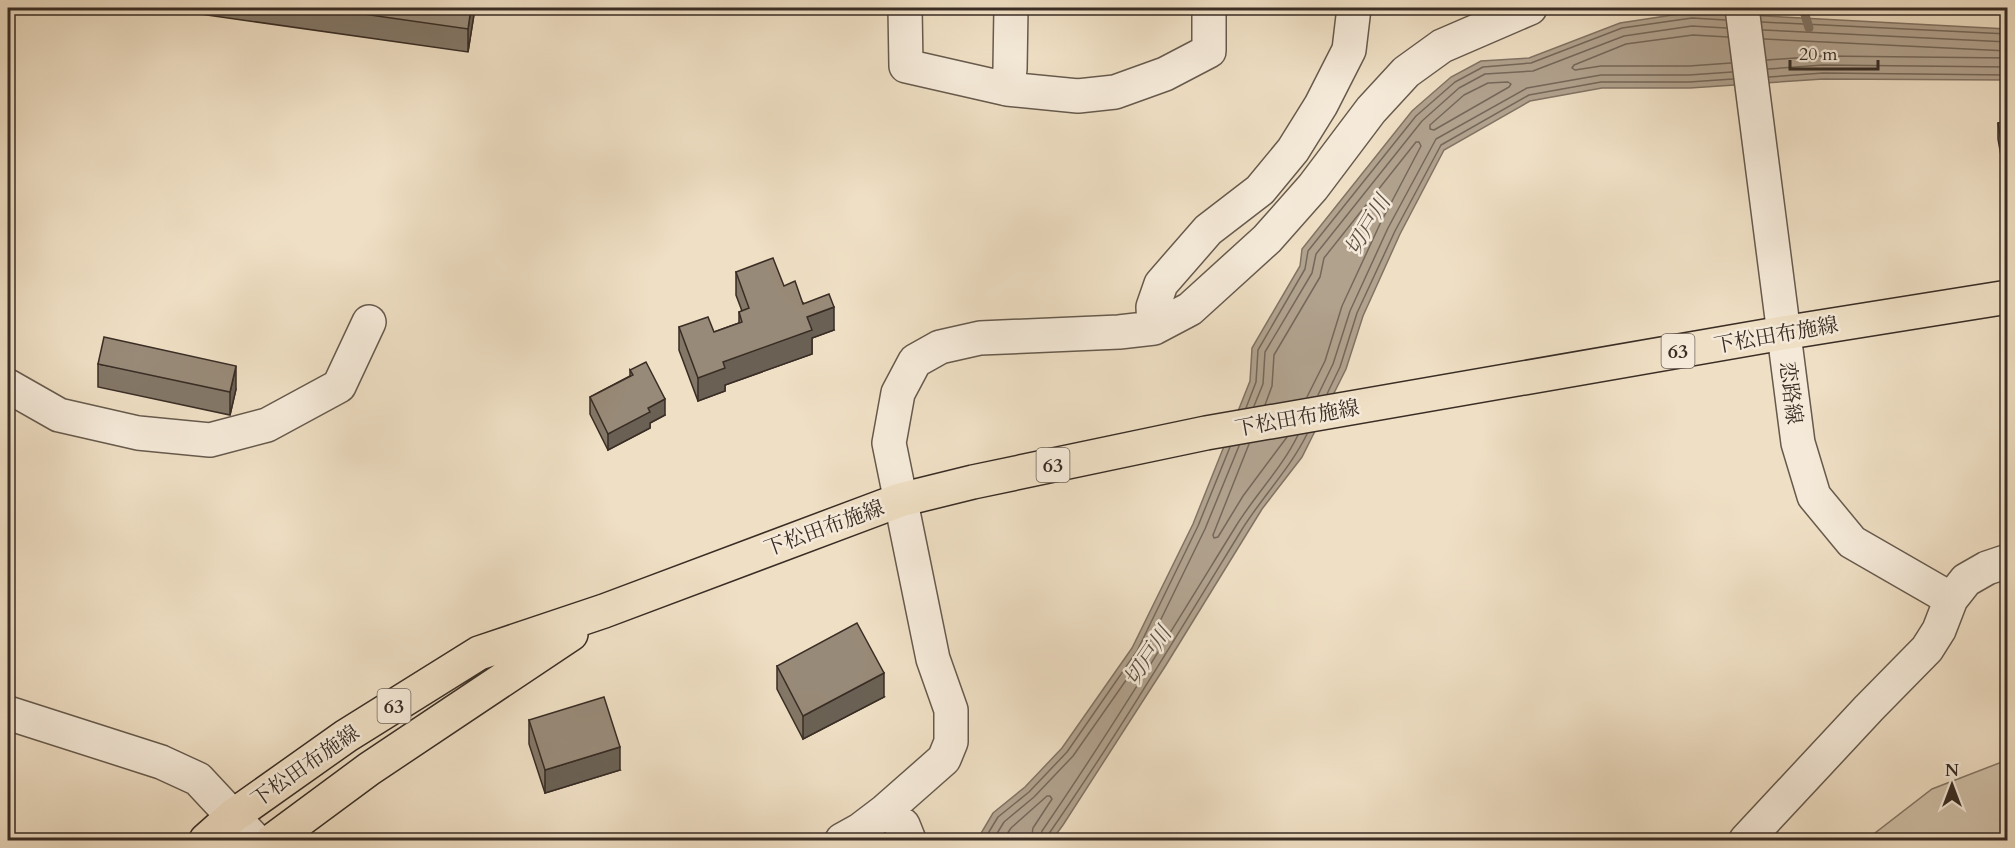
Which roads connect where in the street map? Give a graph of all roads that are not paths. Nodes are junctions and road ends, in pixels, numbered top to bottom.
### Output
1 (905, 8) edge
2 (1011, 8) edge
3 (1209, 8) edge
4 (1354, 8) edge
5 (1530, 8) edge
6 (1742, 8) edge
7 (1007, 89) junction
8 (2007, 297) edge
9 (369, 322) dead end
10 (1154, 328) junction
11 (1783, 333) junction
12 (8, 386) edge
13 (900, 500) junction
14 (2007, 561) edge
15 (1951, 599) junction
16 (604, 610) junction
17 (8, 712) edge
18 (885, 811) junction
19 (233, 816) junction
20 (206, 840) edge
21 (255, 840) edge
22 (273, 840) edge
23 (842, 840) edge
24 (909, 840) edge
25 (1746, 840) edge

1 - 7 street
2 - 7 street
3 - 7 street
4 - 10 street
5 - 10 street
6 - 11 street, 恋路線
8 - 11 main road, 下松田布施線 / 63
9 - 12 street
10 - 13 street
11 - 13 main road, 下松田布施線 / 63
11 - 15 street, 恋路線
13 - 16 main road, 下松田布施線 / 63
13 - 18 street
14 - 15 street
15 - 25 street
16 - 19 main road, 下松田布施線 / 63
16 - 22 main road, 下松田布施線 / 63
17 - 19 street
18 - 23 street
18 - 24 street
19 - 20 main road, 下松田布施線 / 63
19 - 21 street

